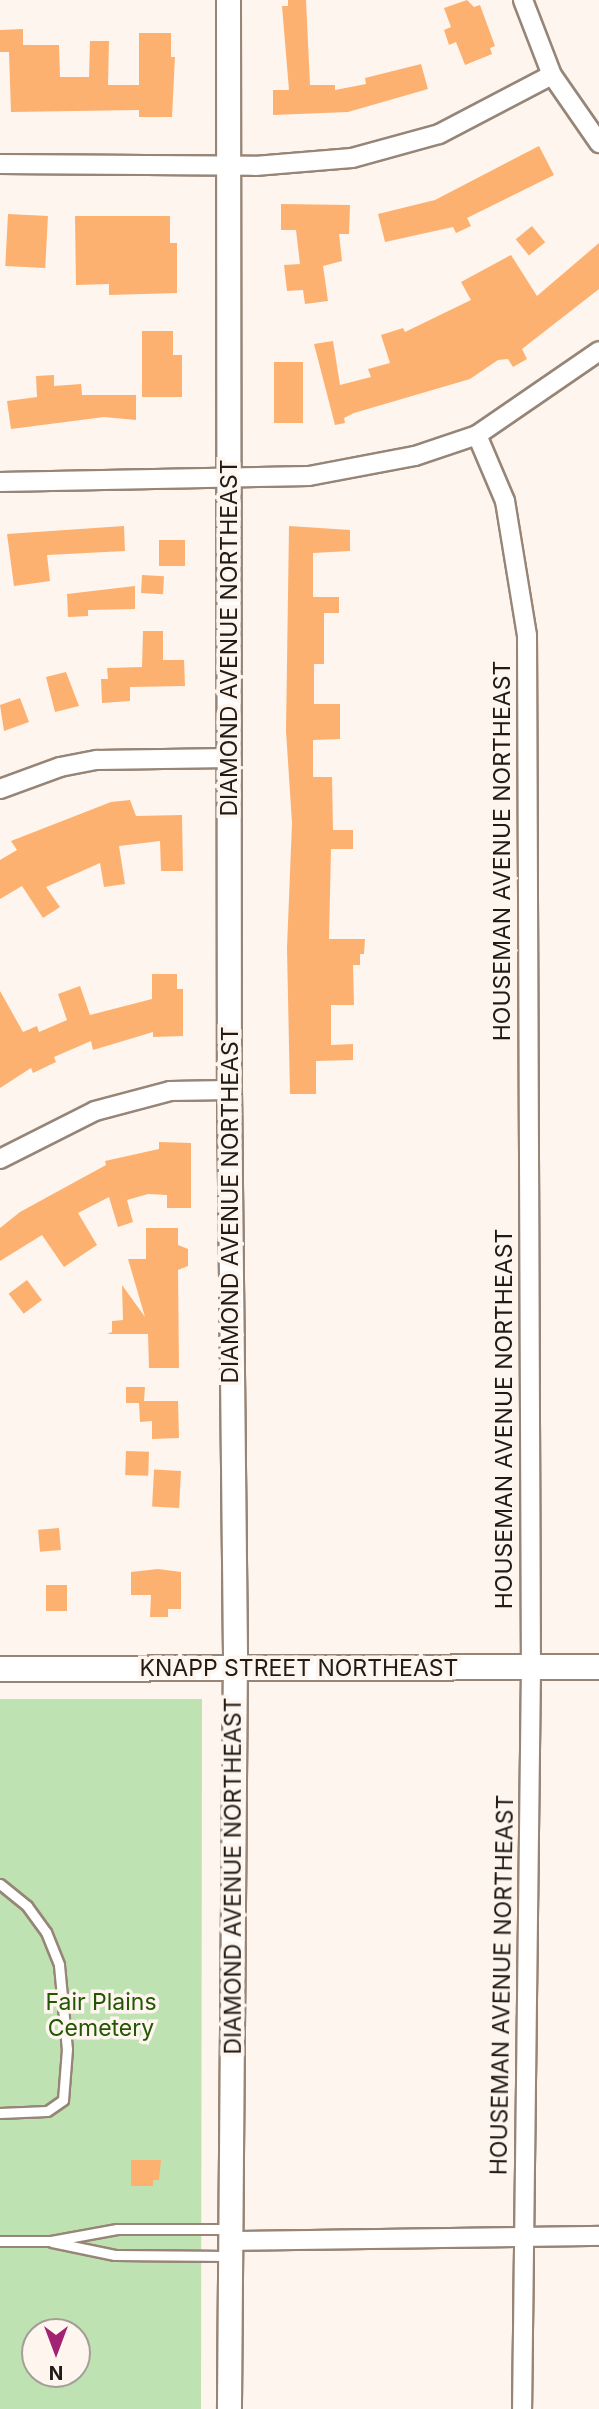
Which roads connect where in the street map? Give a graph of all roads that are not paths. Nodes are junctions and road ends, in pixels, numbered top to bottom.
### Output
1 (228, 0) edge
2 (523, 0) edge
3 (552, 75) junction
4 (599, 143) edge
5 (0, 164) edge
6 (228, 166) junction
7 (599, 351) edge
8 (477, 435) junction
9 (229, 480) junction
10 (0, 482) edge
11 (229, 758) junction
12 (0, 789) edge
13 (229, 1090) junction
14 (0, 1159) edge
15 (531, 1667) junction
16 (599, 1667) edge
17 (0, 1669) edge
18 (235, 1669) junction
19 (0, 1884) edge
20 (0, 2113) edge
21 (522, 2236) junction
22 (599, 2236) edge
23 (0, 2241) edge
24 (51, 2241) junction
25 (230, 2242) junction
26 (229, 2409) edge
27 (522, 2409) edge

1 - 6 street, DIAMOND AVENUE NORTHEAST
2 - 3 street
3 - 4 street
3 - 6 street
5 - 6 street
6 - 9 street, DIAMOND AVENUE NORTHEAST
7 - 8 street
8 - 9 street
8 - 15 street, HOUSEMAN AVENUE NORTHEAST
9 - 10 street
9 - 11 street, DIAMOND AVENUE NORTHEAST
11 - 12 street
11 - 13 street, DIAMOND AVENUE NORTHEAST
13 - 14 street
13 - 18 street, DIAMOND AVENUE NORTHEAST
15 - 16 main road, KNAPP STREET NORTHEAST
15 - 18 main road, KNAPP STREET NORTHEAST
15 - 21 street, HOUSEMAN AVENUE NORTHEAST
17 - 18 main road, KNAPP STREET NORTHEAST
18 - 25 street, DIAMOND AVENUE NORTHEAST
19 - 20 lane
21 - 22 street
21 - 25 street
21 - 27 street, HOUSEMAN AVENUE NORTHEAST
23 - 24 lane
24 - 25 lane
24 - 25 lane
25 - 26 street, DIAMOND AVENUE NORTHEAST

